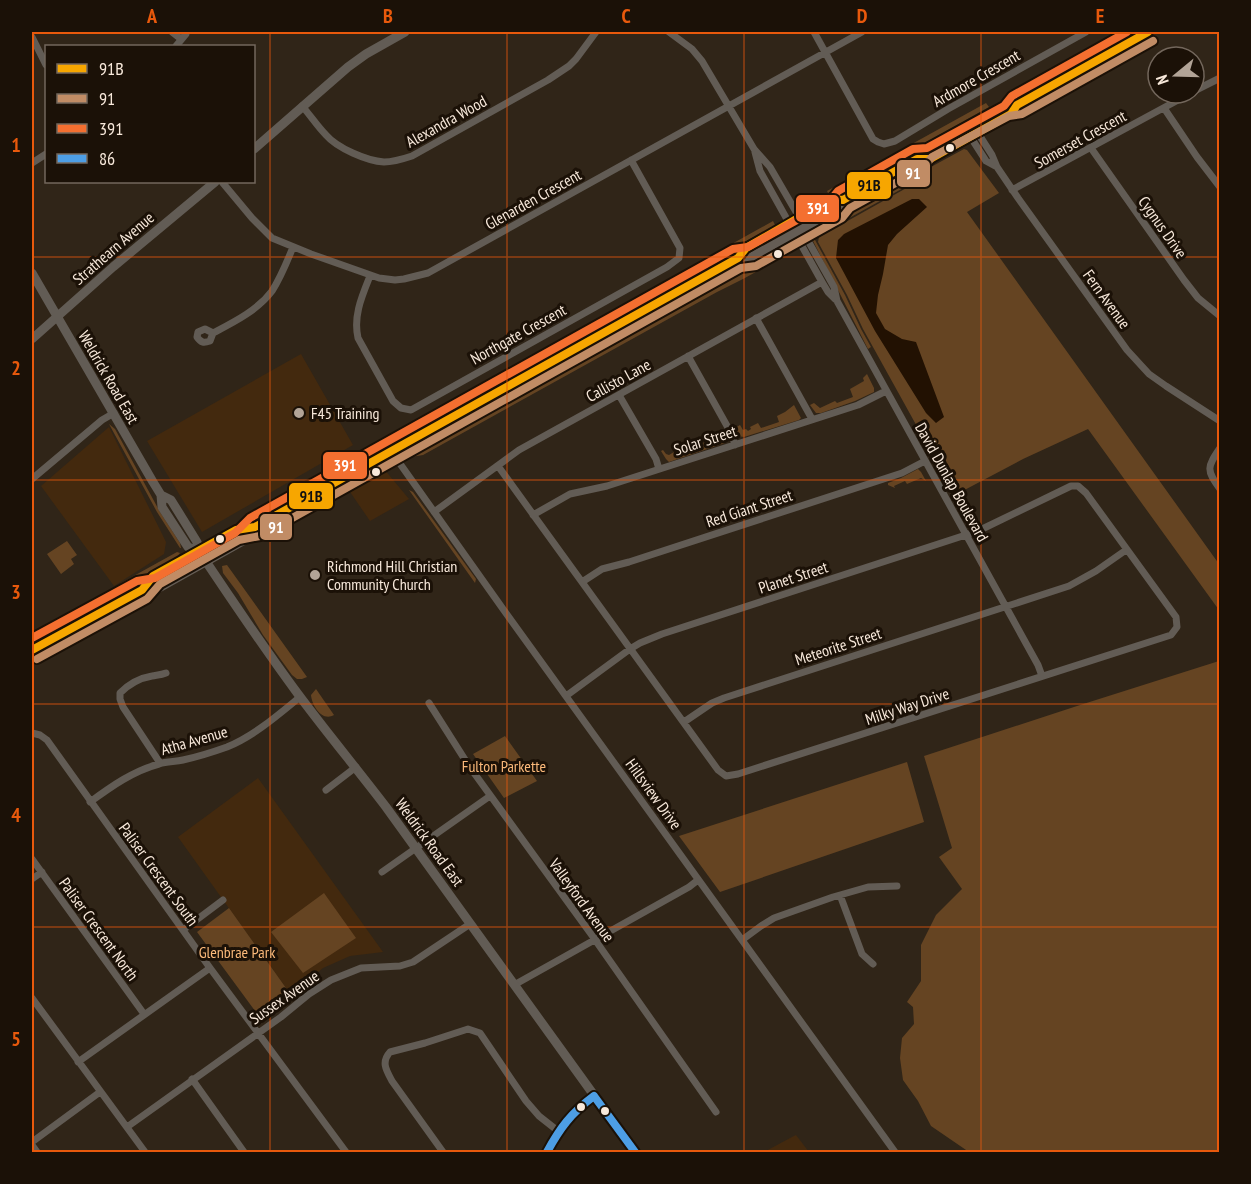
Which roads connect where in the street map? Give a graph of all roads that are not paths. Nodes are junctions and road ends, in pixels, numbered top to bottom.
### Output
1 (172, 32) edge
2 (186, 32) edge
3 (405, 32) edge
4 (596, 32) edge
5 (669, 32) edge
6 (814, 32) edge
7 (862, 32) edge
8 (1086, 32) edge
9 (1148, 32) edge
10 (32, 37) edge
11 (181, 39) junction
12 (177, 45) edge
13 (825, 51) junction
14 (45, 63) edge
15 (1220, 78) edge
16 (1206, 85) edge
17 (729, 105) junction
18 (1169, 105) edge
19 (302, 106) junction
20 (1164, 108) junction
21 (971, 130) junction
22 (255, 148) edge
23 (1091, 148) junction
24 (754, 149) junction
25 (45, 155) edge
26 (631, 160) junction
27 (32, 163) edge
28 (214, 183) edge
29 (223, 183) edge
30 (1220, 187) edge
31 (1012, 189) junction
32 (796, 226) junction
33 (293, 247) junction
34 (32, 273) edge
35 (370, 276) junction
36 (822, 282) junction
37 (837, 301) junction
38 (1220, 316) edge
39 (57, 317) junction
40 (756, 318) junction
41 (213, 333) dead end
42 (32, 339) edge
43 (688, 356) junction
44 (886, 391) junction
45 (619, 395) junction
46 (114, 413) junction
47 (812, 419) junction
48 (1220, 422) edge
49 (735, 445) junction
50 (1220, 448) edge
51 (391, 451) junction
52 (925, 461) junction
53 (498, 466) junction
54 (659, 469) junction
55 (32, 479) edge
56 (1220, 489) edge
57 (434, 512) junction
58 (533, 515) junction
59 (255, 527) junction
60 (966, 535) junction
61 (1126, 550) junction
62 (199, 551) junction
63 (206, 561) junction
64 (582, 582) junction
65 (142, 590) junction
66 (1006, 606) junction
67 (630, 649) junction
68 (32, 650) edge
69 (166, 673) dead end
70 (1042, 676) junction
71 (566, 696) junction
72 (300, 697) junction
73 (429, 703) dead end
74 (684, 722) junction
75 (32, 733) edge
76 (160, 763) junction
77 (356, 767) junction
78 (326, 790) dead end
79 (490, 796) junction
80 (90, 802) junction
81 (415, 848) junction
82 (32, 859) edge
83 (42, 872) junction
84 (382, 872) dead end
85 (32, 879) edge
86 (699, 880) junction
87 (897, 886) dead end
88 (840, 895) junction
89 (224, 900) dead end
90 (470, 924) junction
91 (183, 930) junction
92 (595, 940) junction
93 (742, 940) junction
94 (873, 964) dead end
95 (210, 968) junction
96 (514, 985) junction
97 (32, 998) edge
98 (144, 1014) junction
99 (258, 1033) junction
100 (78, 1062) junction
101 (192, 1079) junction
102 (100, 1092) junction
103 (594, 1096) junction
104 (716, 1112) dead end
105 (127, 1126) junction
106 (558, 1131) junction
107 (32, 1143) edge
108 (37, 1152) edge
109 (145, 1152) edge
110 (244, 1152) edge
111 (346, 1152) edge
112 (444, 1152) edge
113 (548, 1152) edge
114 (635, 1152) edge
115 (895, 1152) edge

1 - 11 street
2 - 11 street
3 - 19 street
4 - 19 street, Alexandra Wood
5 - 17 street
6 - 13 street
7 - 13 street, Glenarden Crescent
8 - 13 street, Ardmore Crescent
9 - 21 main road
10 - 14 street
11 - 12 street
13 - 17 street, Glenarden Crescent
15 - 16 street, Somerset Crescent
17 - 24 street
17 - 26 street, Glenarden Crescent
18 - 20 street, Somerset Crescent
19 - 22 street
20 - 23 street, Somerset Crescent
20 - 30 street
21 - 31 street, Fern Avenue
21 - 32 main road
23 - 31 street, Somerset Crescent
23 - 38 street, Cygnus Drive
24 - 32 street
24 - 32 street
25 - 27 street
26 - 35 street, Glenarden Crescent
26 - 35 street, Northgate Crescent
28 - 39 street, Strathearn Avenue
29 - 33 street, Glenarden Crescent
31 - 48 street, Fern Avenue
32 - 36 street, David Dunlap Boulevard
32 - 37 street, David Dunlap Boulevard
32 - 51 main road
33 - 35 street, Glenarden Crescent
33 - 41 street
34 - 39 street, Weldrick Road East
36 - 37 street, David Dunlap Boulevard
36 - 40 street, Callisto Lane
37 - 44 street, David Dunlap Boulevard
39 - 42 street, Strathearn Avenue
39 - 46 street, Weldrick Road East
40 - 43 street, Callisto Lane
40 - 47 street
43 - 45 street, Callisto Lane
43 - 49 street
44 - 47 street, Solar Street
44 - 52 street, David Dunlap Boulevard
45 - 53 street, Callisto Lane
45 - 54 street
46 - 55 street
46 - 62 street, Weldrick Road East
47 - 49 street, Solar Street
49 - 54 street, Solar Street
50 - 56 street
51 - 57 street, Hillsview Drive
51 - 59 main road
52 - 60 street, David Dunlap Boulevard
52 - 64 street, Red Giant Street
53 - 57 street, Callisto Lane
53 - 58 street, Milky Way Drive
54 - 58 street, Solar Street
57 - 71 street, Hillsview Drive
58 - 64 street, Milky Way Drive
59 - 62 main road
59 - 63 main road
60 - 61 street, Milky Way Drive
60 - 66 street, David Dunlap Boulevard
60 - 67 street, Planet Street
61 - 66 street, Meteorite Street
61 - 70 street, Milky Way Drive
62 - 63 street, Weldrick Road East
62 - 65 main road
63 - 65 main road
63 - 72 street, Weldrick Road East
64 - 67 street, Milky Way Drive
65 - 68 main road
66 - 70 street, David Dunlap Boulevard
66 - 74 street, Meteorite Street
67 - 71 street, Planet Street
67 - 74 street, Milky Way Drive
69 - 76 street
70 - 74 street, Milky Way Drive
71 - 86 street, Hillsview Drive
72 - 76 street, Atha Avenue
72 - 77 street, Weldrick Road East
73 - 79 street, Valleyford Avenue
75 - 80 street, Paliser Crescent South
76 - 80 street, Atha Avenue
77 - 78 street
77 - 81 street, Weldrick Road East
79 - 81 street
79 - 92 street, Valleyford Avenue
80 - 91 street, Paliser Crescent South
81 - 84 street
81 - 90 street, Weldrick Road East
82 - 83 street, Paliser Crescent North
83 - 85 street
83 - 98 street, Paliser Crescent North
86 - 92 street
86 - 93 street, Hillsview Drive
87 - 88 street
88 - 93 street
88 - 94 street
89 - 91 street
90 - 96 street, Weldrick Road East
90 - 99 street, Sussex Avenue
91 - 95 street, Paliser Crescent South
92 - 96 street
92 - 104 street, Valleyford Avenue
93 - 115 street, Hillsview Drive
95 - 98 street
95 - 99 street, Paliser Crescent South
96 - 103 street, Weldrick Road East
97 - 100 street
98 - 100 street
99 - 101 street, Sussex Avenue
99 - 111 street, Paliser Crescent South
100 - 102 street
101 - 105 street, Sussex Avenue
101 - 110 street
102 - 105 street
102 - 107 street
103 - 106 street
103 - 114 street, Weldrick Road East
105 - 109 street
106 - 112 street
106 - 113 street
107 - 108 street

